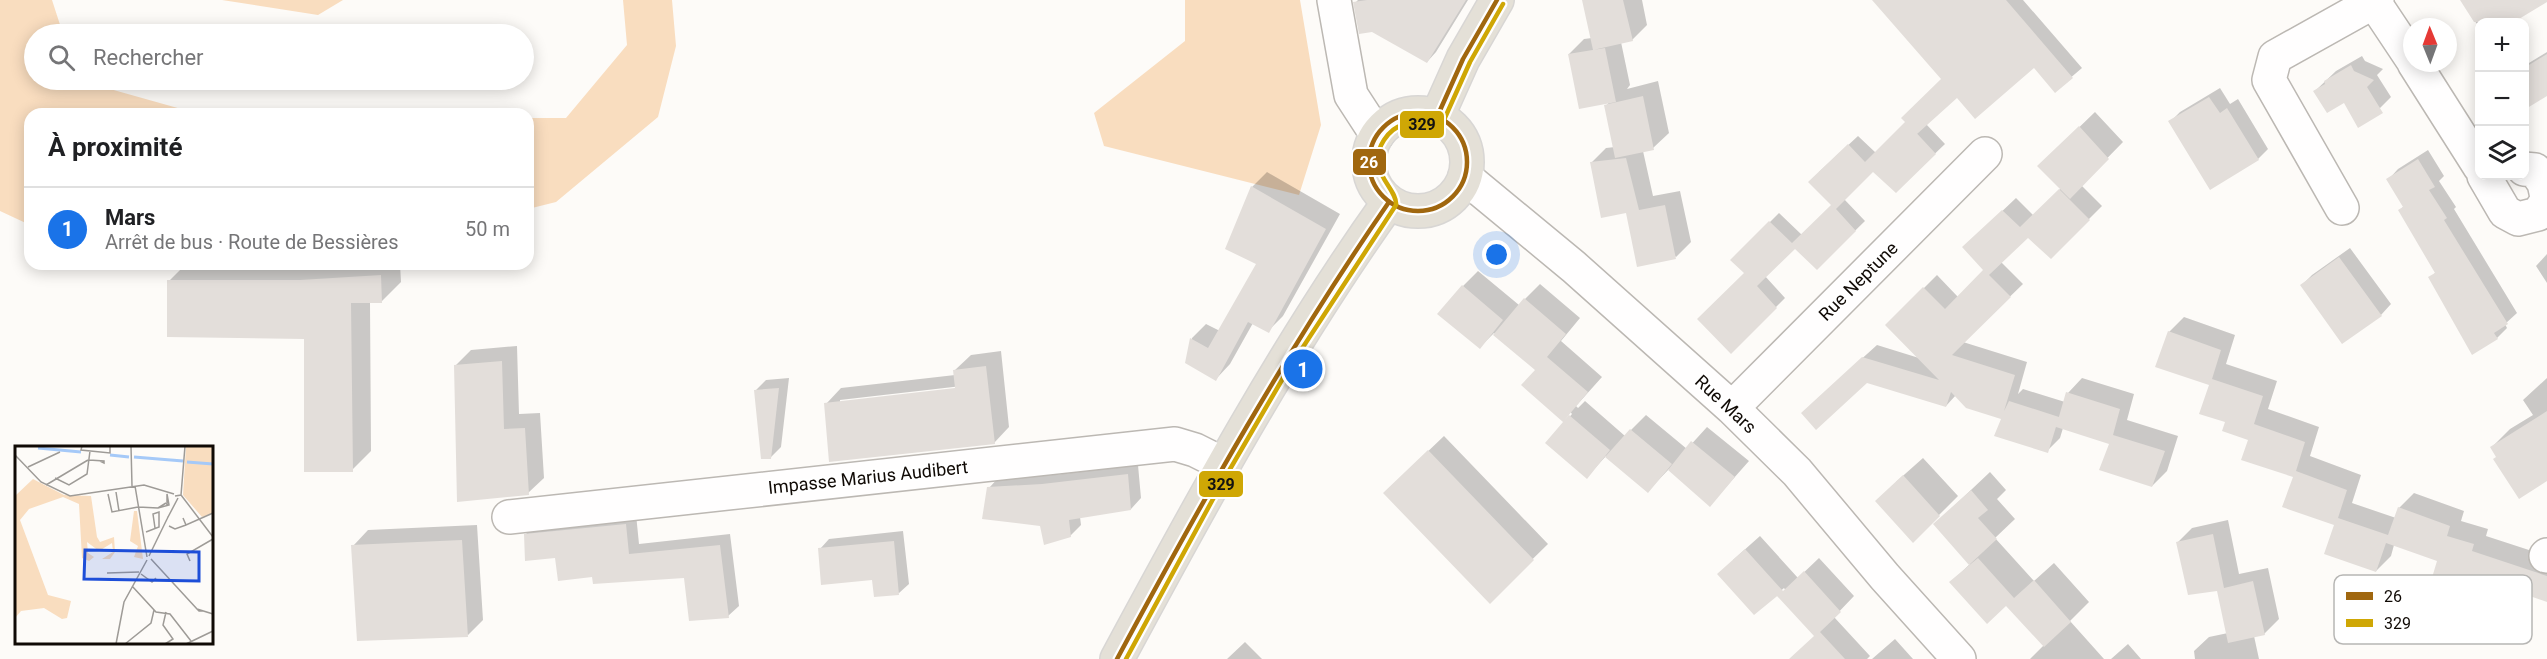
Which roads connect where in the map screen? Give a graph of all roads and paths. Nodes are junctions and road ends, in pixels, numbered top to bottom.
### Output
1 (1334, 0) edge
2 (1497, 0) edge
3 (2375, 1) edge
4 (2403, 45) edge
5 (2421, 72) edge
6 (1437, 117) junction
7 (1377, 135) junction
8 (1985, 154) dead end
9 (2475, 159) edge
10 (2529, 170) edge
11 (1465, 177) junction
12 (2487, 180) edge
13 (2547, 199) edge
14 (1389, 202) junction
15 (2342, 208) dead end
16 (1732, 408) junction
17 (1223, 464) junction
18 (508, 517) dead end
19 (1117, 659) edge
20 (1959, 659) edge

1 - 7 street
2 - 6 main road
3 - 4 street
3 - 15 street
5 - 9 street
6 - 7 main road
6 - 11 main road
7 - 14 main road
8 - 16 street, Rue Neptune
10 - 13 street
11 - 14 main road
11 - 16 street, Rue Mars
12 - 13 street
14 - 17 main road
16 - 20 street, Rue Mars
17 - 18 street, Impasse Marius Audibert
17 - 19 main road

